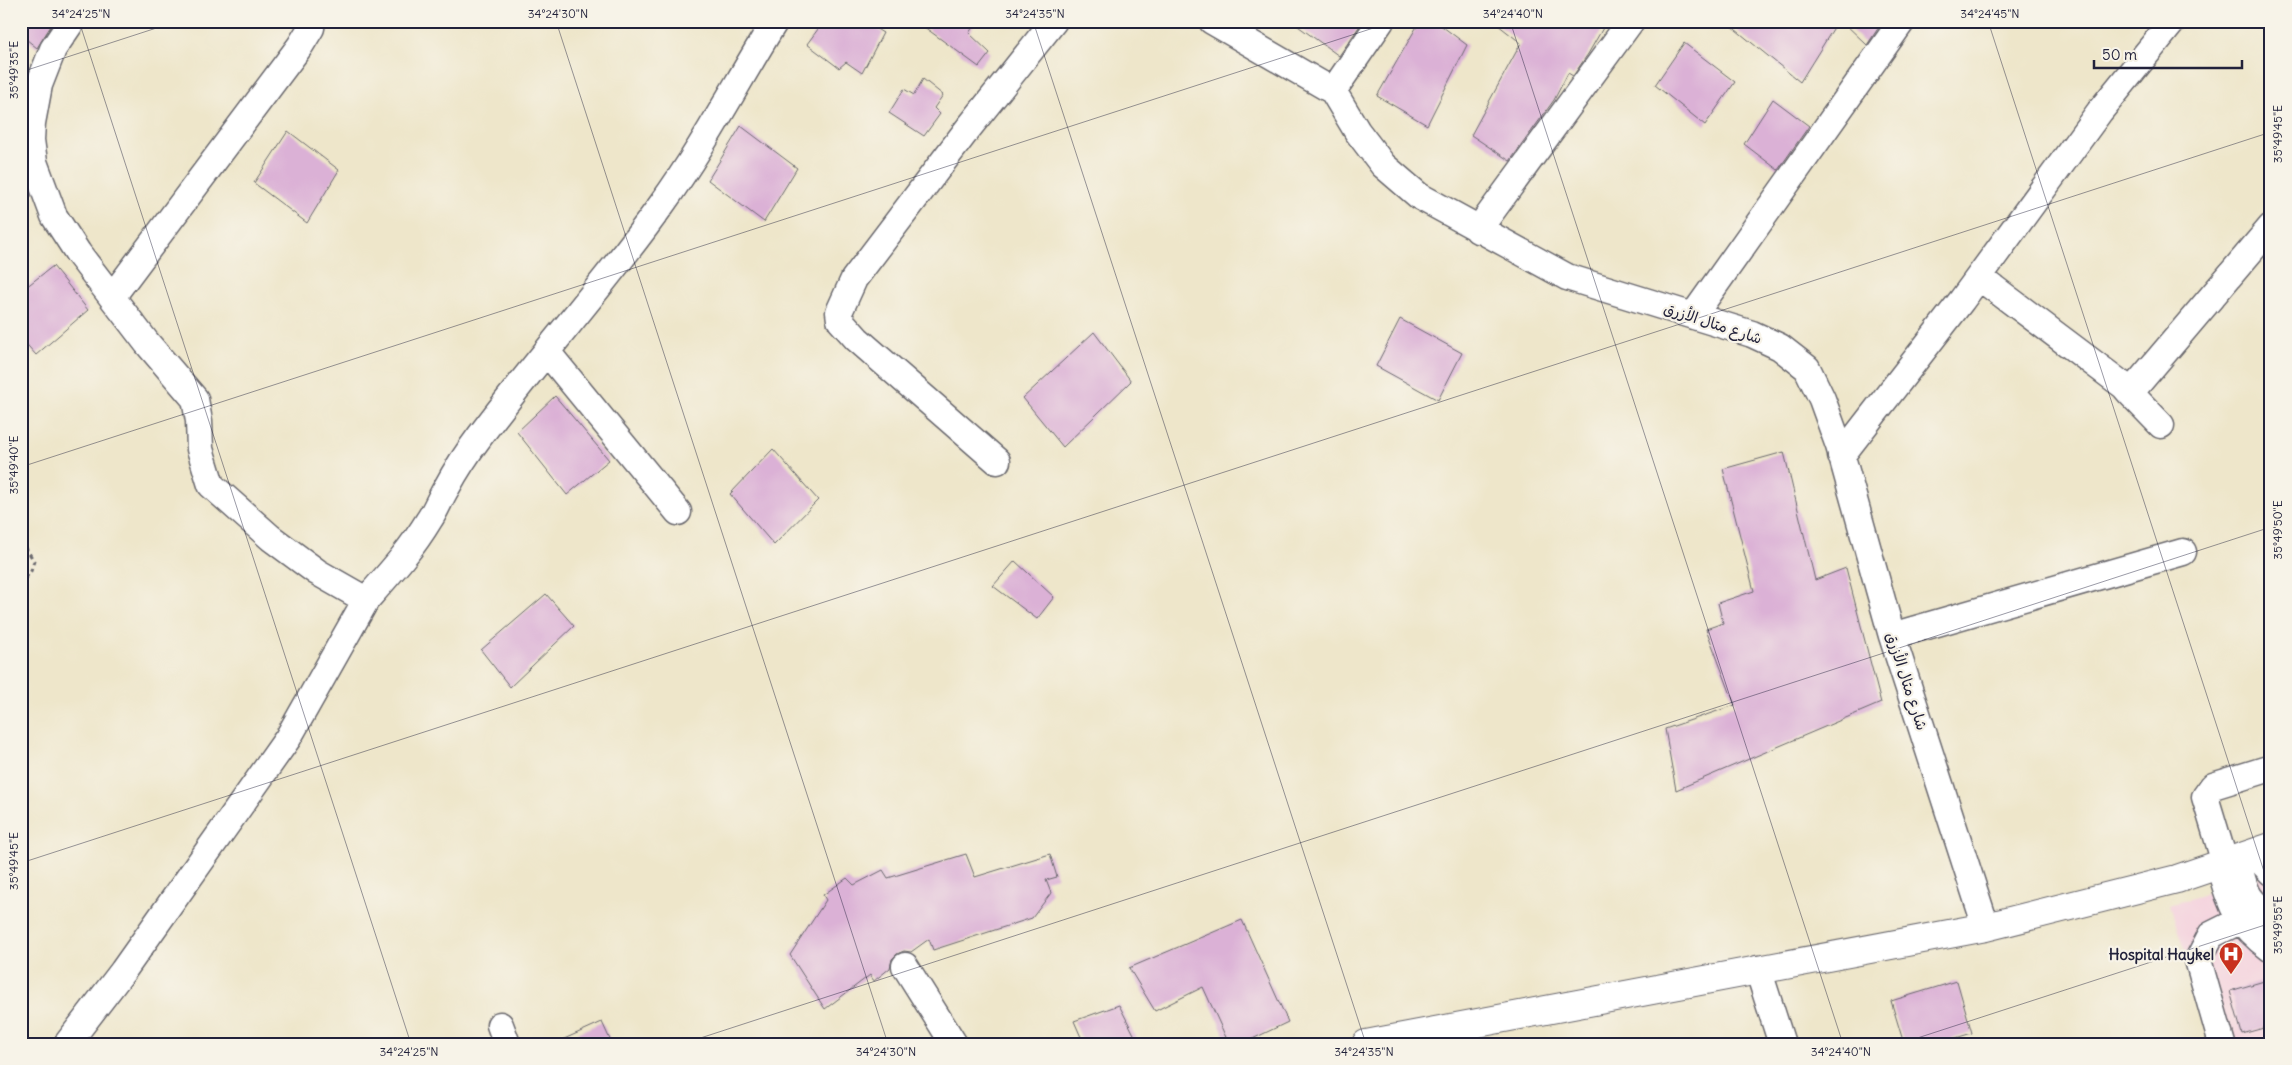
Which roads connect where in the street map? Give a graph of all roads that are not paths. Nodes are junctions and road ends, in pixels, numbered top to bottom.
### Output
1 (72, 21) edge
2 (312, 21) edge
3 (775, 21) edge
4 (1054, 21) edge
5 (1212, 21) edge
6 (1380, 21) edge
7 (1631, 21) edge
8 (1902, 21) edge
9 (2173, 21) edge
10 (1333, 91) junction
11 (2271, 227) edge
12 (1478, 230) junction
13 (1979, 277) junction
14 (112, 297) junction
15 (1693, 316) junction
16 (547, 352) junction
17 (2130, 393) junction
18 (2161, 425) dead end
19 (1841, 456) junction
20 (997, 461) dead end
21 (678, 512) dead end
22 (2182, 552) dead end
23 (366, 600) junction
24 (1892, 636) junction
25 (2271, 768) edge
26 (2246, 860) edge
27 (2271, 914) edge
28 (2239, 920) junction
29 (1986, 927) junction
30 (2271, 949) edge
31 (905, 966) dead end
32 (1758, 969) junction
33 (1378, 1043) edge
34 (67, 1044) edge
35 (954, 1044) edge
36 (1782, 1044) edge
37 (2222, 1044) edge

1 - 14 street
2 - 14 street
3 - 16 street
4 - 20 street
5 - 10 street
6 - 10 street
7 - 12 street
8 - 15 street
9 - 13 street
10 - 12 street, شارع متال الأزرق
11 - 17 street
12 - 15 street, شارع متال الأزرق
13 - 17 street
13 - 19 street
14 - 23 street
15 - 19 street, شارع متال الأزرق
16 - 21 street
16 - 23 street
17 - 18 street
19 - 24 street, شارع متال الأزرق
22 - 24 street
23 - 34 street
24 - 29 street, شارع متال الأزرق
25 - 26 street
26 - 27 street
26 - 28 street
26 - 29 main road
28 - 30 street
28 - 37 street
29 - 32 main road
31 - 35 street
32 - 33 main road
32 - 36 street

